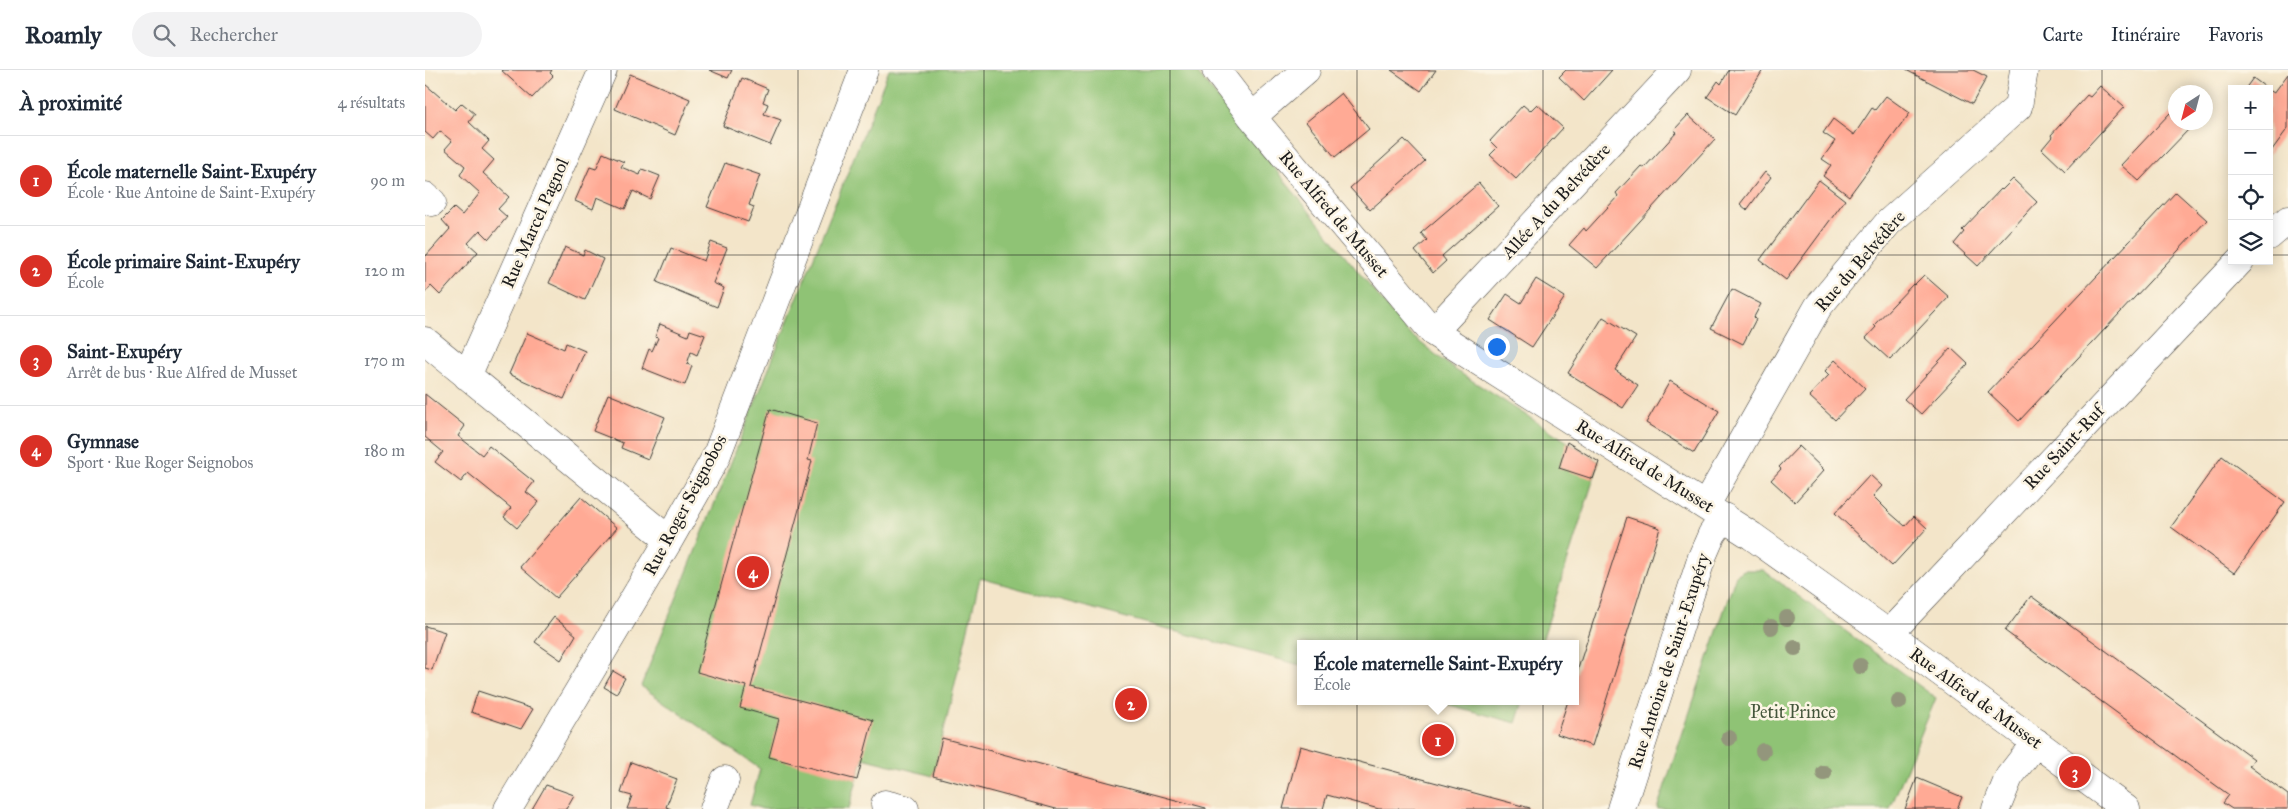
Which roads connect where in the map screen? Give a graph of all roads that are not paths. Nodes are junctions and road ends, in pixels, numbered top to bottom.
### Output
1 (603, 70) edge
2 (864, 70) edge
3 (1216, 70) edge
4 (1307, 70) edge
5 (1677, 70) edge
6 (2024, 70) edge
7 (1252, 116) junction
8 (2288, 220) edge
9 (2273, 233) edge
10 (2236, 265) edge
11 (1433, 332) junction
12 (425, 341) edge
13 (467, 376) junction
14 (1715, 511) junction
15 (669, 540) junction
16 (1889, 634) junction
17 (2036, 742) junction
18 (725, 780) dead end
19 (508, 809) edge
20 (714, 809) edge
21 (1621, 809) edge
22 (1996, 809) edge
23 (2126, 809) edge

1 - 13 street, Rue Marcel Pagnol
2 - 15 street, Rue Roger Seignobos
3 - 7 street, Rue Alfred de Musset
4 - 7 street
5 - 11 street, Allée A du Belvédère
6 - 14 street, Rue du Belvédère
7 - 11 street, Rue Alfred de Musset
8 - 9 street
10 - 16 street, Rue Saint-Ruf
11 - 14 street, Rue Alfred de Musset
12 - 13 street
13 - 15 street
14 - 16 street, Rue Alfred de Musset
14 - 21 street, Rue Antoine de Saint-Exupéry
15 - 19 street, Rue Roger Seignobos
16 - 17 street, Rue Alfred de Musset
17 - 22 street
17 - 23 street, Rue Alfred de Musset
18 - 20 street

